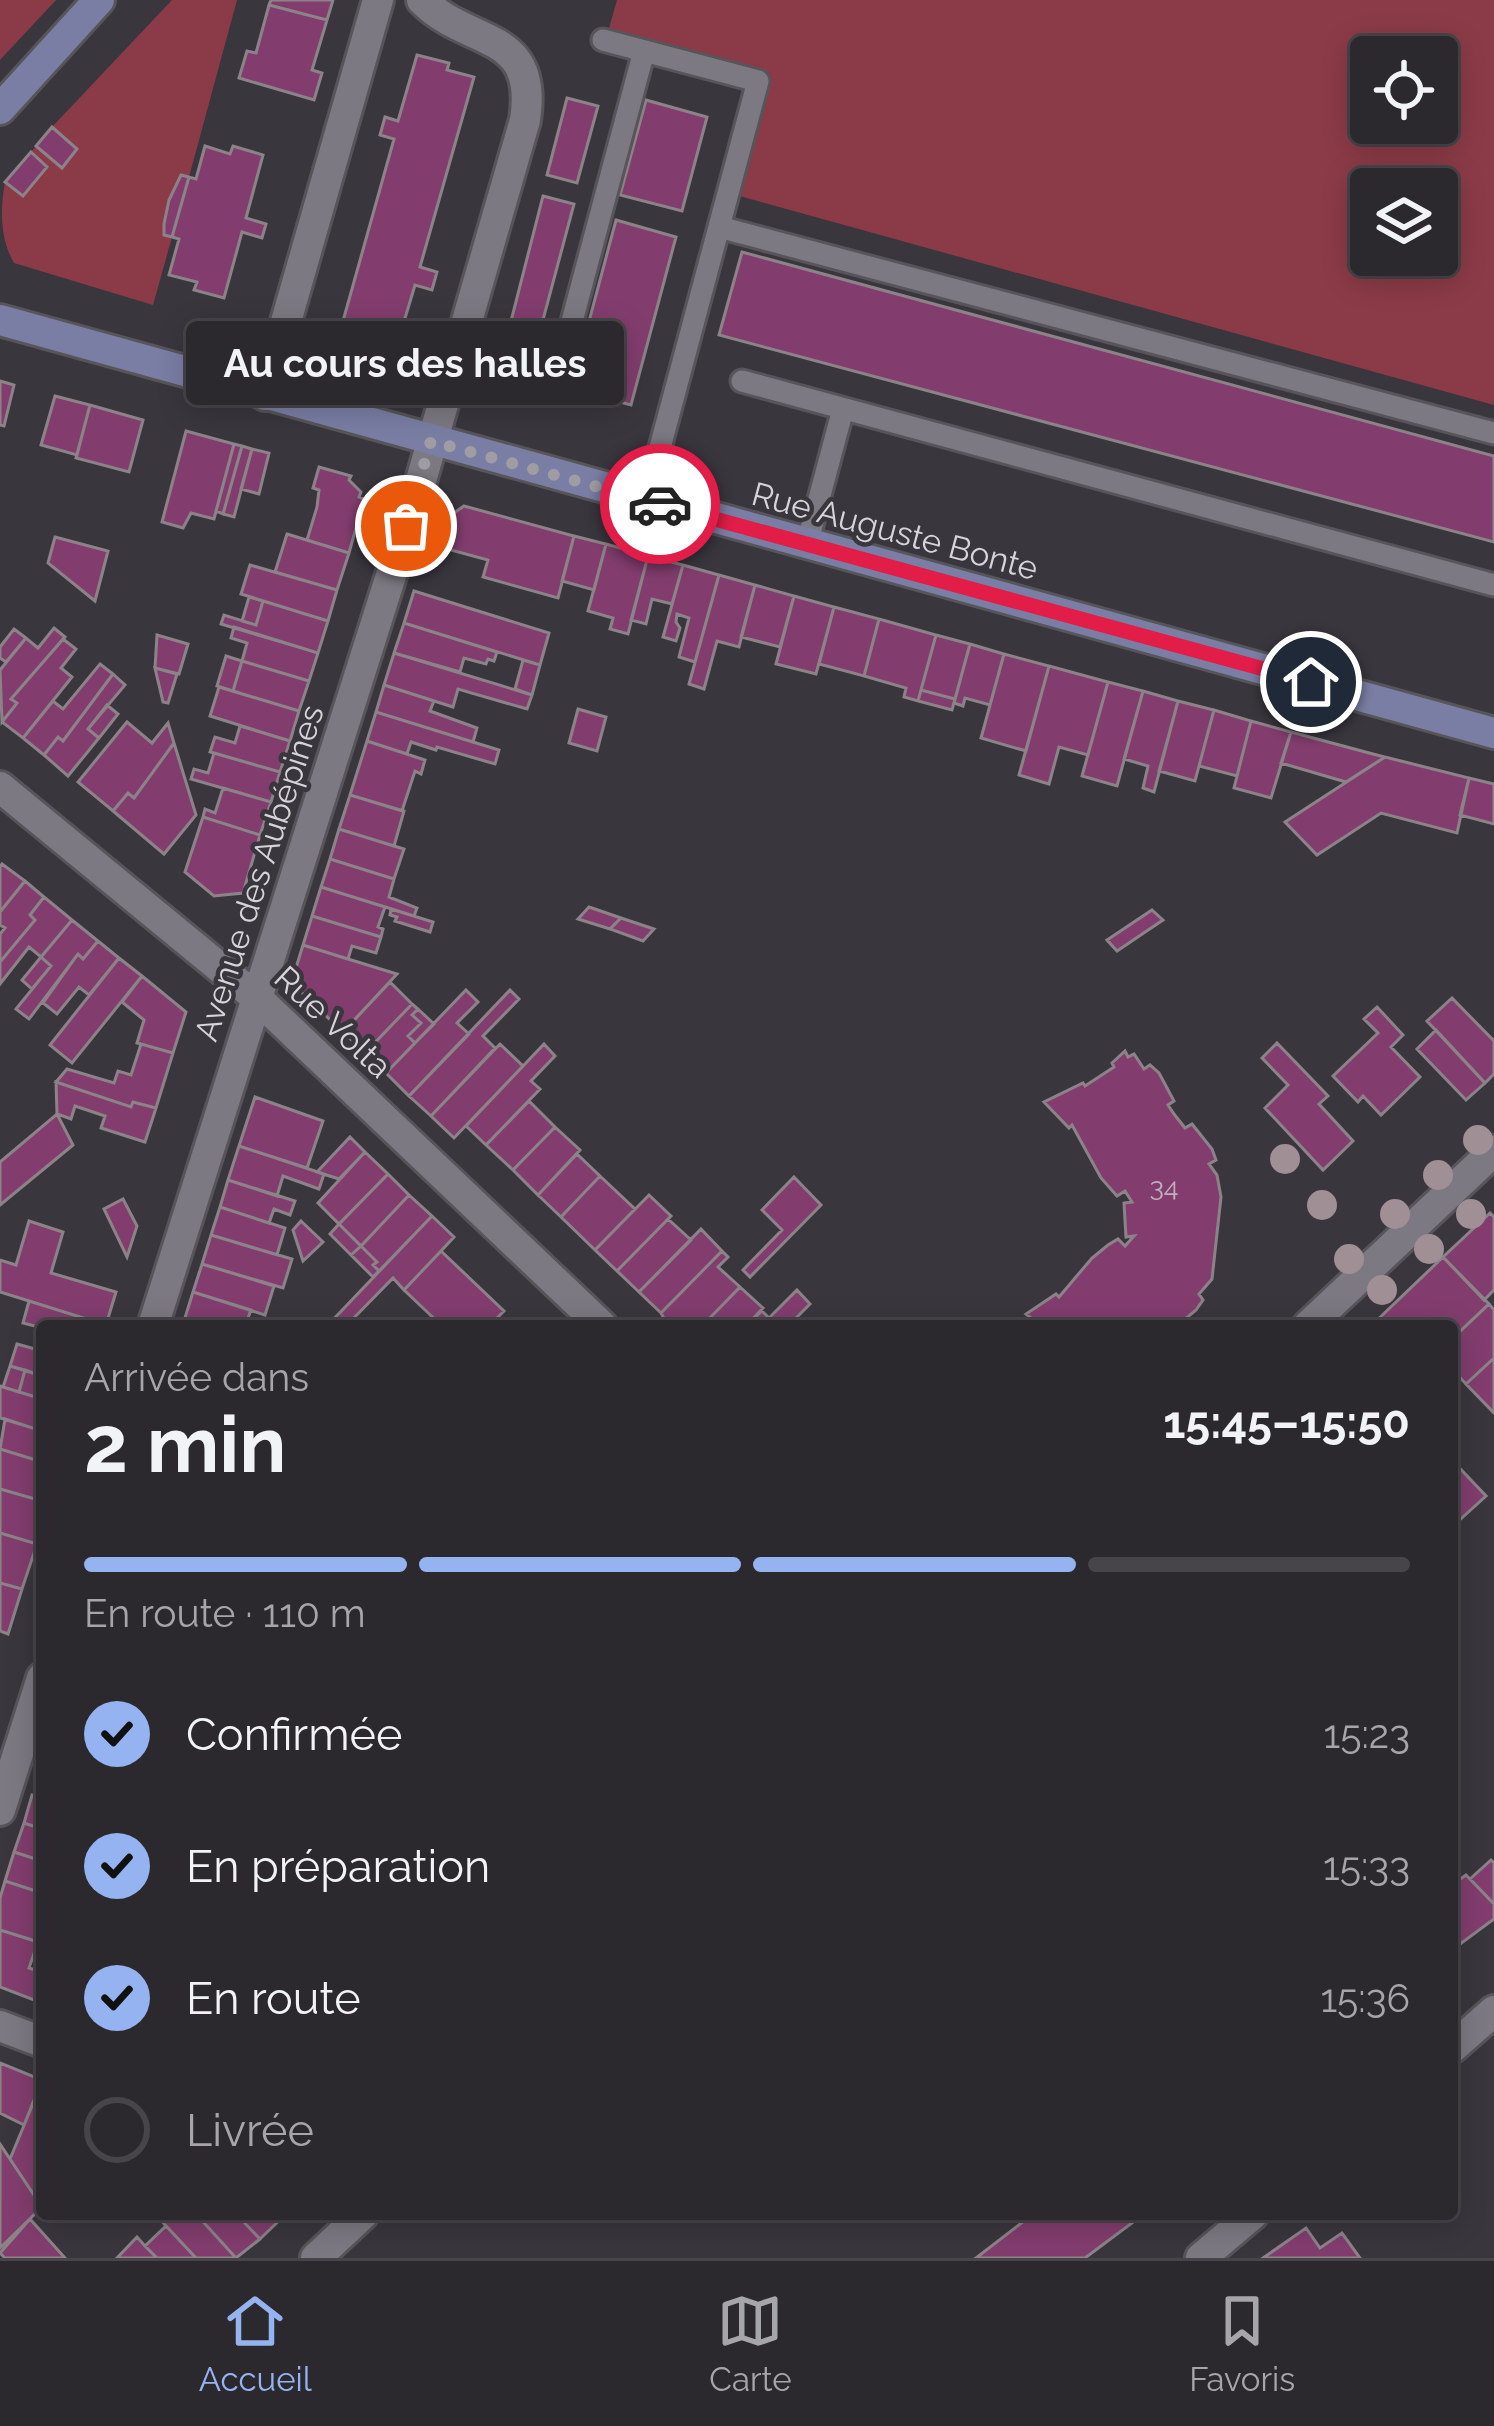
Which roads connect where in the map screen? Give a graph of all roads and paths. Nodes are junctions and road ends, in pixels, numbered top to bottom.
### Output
1 (99, 0) edge
2 (378, 0) edge
3 (422, 0) edge
4 (454, 10) edge
5 (603, 40) dead end
6 (644, 50) junction
7 (0, 109) edge
8 (719, 227) junction
9 (0, 320) edge
10 (742, 381) dead end
11 (554, 389) dead end
12 (265, 395) junction
13 (844, 409) junction
14 (1494, 433) edge
15 (431, 441) junction
16 (646, 500) junction
17 (807, 544) junction
18 (1494, 585) edge
19 (1494, 733) edge
20 (0, 787) edge
21 (258, 999) junction
22 (1494, 1151) edge
23 (155, 1320) edge
24 (596, 1320) edge
25 (1314, 1320) edge
26 (36, 1697) edge
27 (0, 1810) edge
28 (1494, 2011) edge
29 (0, 2026) edge
30 (36, 2040) edge
31 (1458, 2043) edge
32 (357, 2220) edge
33 (1246, 2220) edge
34 (316, 2258) edge
35 (1201, 2258) edge

1 - 7 street
2 - 12 street
3 - 4 street, Avenue des Aubépines
4 - 15 street, Avenue des Aubépines
5 - 6 lane
6 - 8 lane
6 - 11 lane
8 - 14 lane
8 - 16 lane
9 - 12 street, Rue Auguste Bonte
10 - 13 lane
12 - 15 street, Rue Auguste Bonte
13 - 17 lane
13 - 18 lane
15 - 16 street, Rue Auguste Bonte
15 - 21 street, Avenue des Aubépines
16 - 17 street, Rue Auguste Bonte
17 - 19 street, Rue Auguste Bonte
20 - 21 street, Rue Volta
21 - 23 street, Avenue des Aubépines
21 - 24 street, Rue Volta
22 - 25 street
26 - 27 street
28 - 31 street
29 - 30 street
32 - 34 street
33 - 35 street

